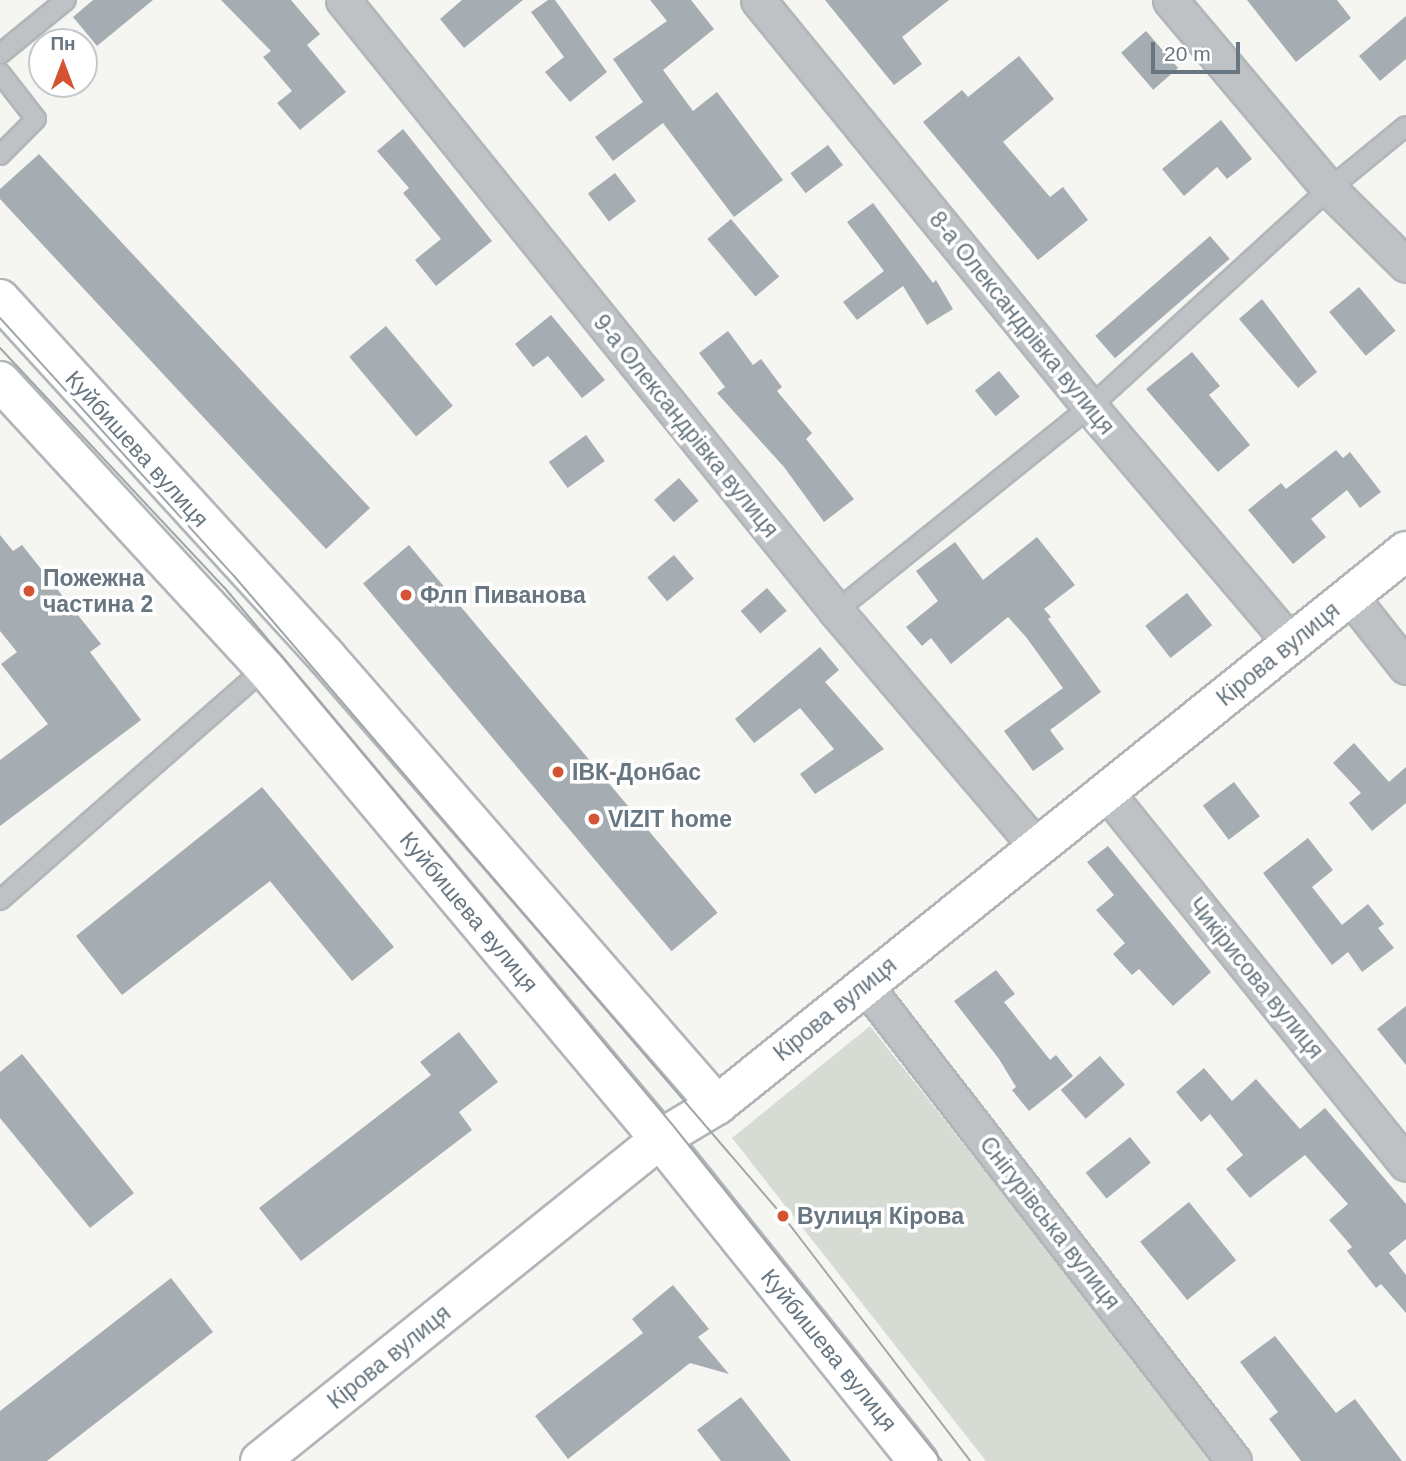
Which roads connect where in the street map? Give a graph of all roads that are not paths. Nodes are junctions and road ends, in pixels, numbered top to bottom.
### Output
1 (65, 0) edge
2 (342, 0) edge
3 (758, 0) edge
4 (1170, 0) edge
5 (0, 54) edge
6 (0, 73) edge
7 (1406, 126) edge
8 (0, 155) edge
9 (1329, 189) junction
10 (1406, 265) edge
11 (0, 299) edge
12 (0, 380) edge
13 (1090, 407) junction
14 (1406, 551) edge
15 (1350, 596) junction
16 (835, 611) junction
17 (1291, 643) junction
18 (1406, 667) edge
19 (265, 668) junction
20 (1107, 793) junction
21 (1037, 847) junction
22 (0, 900) edge
23 (865, 985) junction
24 (717, 1105) junction
25 (660, 1139) junction
26 (1406, 1163) edge
27 (260, 1461) edge
28 (918, 1461) edge
29 (1234, 1461) edge

1 - 5 lane
2 - 16 street, 9-а Олександрівка вулиця
3 - 13 street, 8-а Олександрівка вулиця
4 - 9 street
6 - 8 lane
7 - 9 lane
9 - 10 street
9 - 13 lane
11 - 24 main road, Куйбишева вулиця
12 - 19 main road, Куйбишева вулиця
13 - 16 lane
13 - 17 street, 8-а Олександрівка вулиця
14 - 15 main road, Кірова вулиця
15 - 17 main road, Кірова вулиця
15 - 18 street
16 - 21 street, 9-а Олександрівка вулиця
17 - 20 main road, Кірова вулиця
19 - 22 lane
19 - 25 main road, Куйбишева вулиця
20 - 21 main road, Кірова вулиця
20 - 26 street, Чикірисова вулиця
21 - 23 main road, Кірова вулиця
23 - 24 main road, Кірова вулиця
23 - 29 street, Снігурівська вулиця
24 - 25 main road, Кірова вулиця
25 - 27 main road, Кірова вулиця
25 - 28 main road, Куйбишева вулиця

